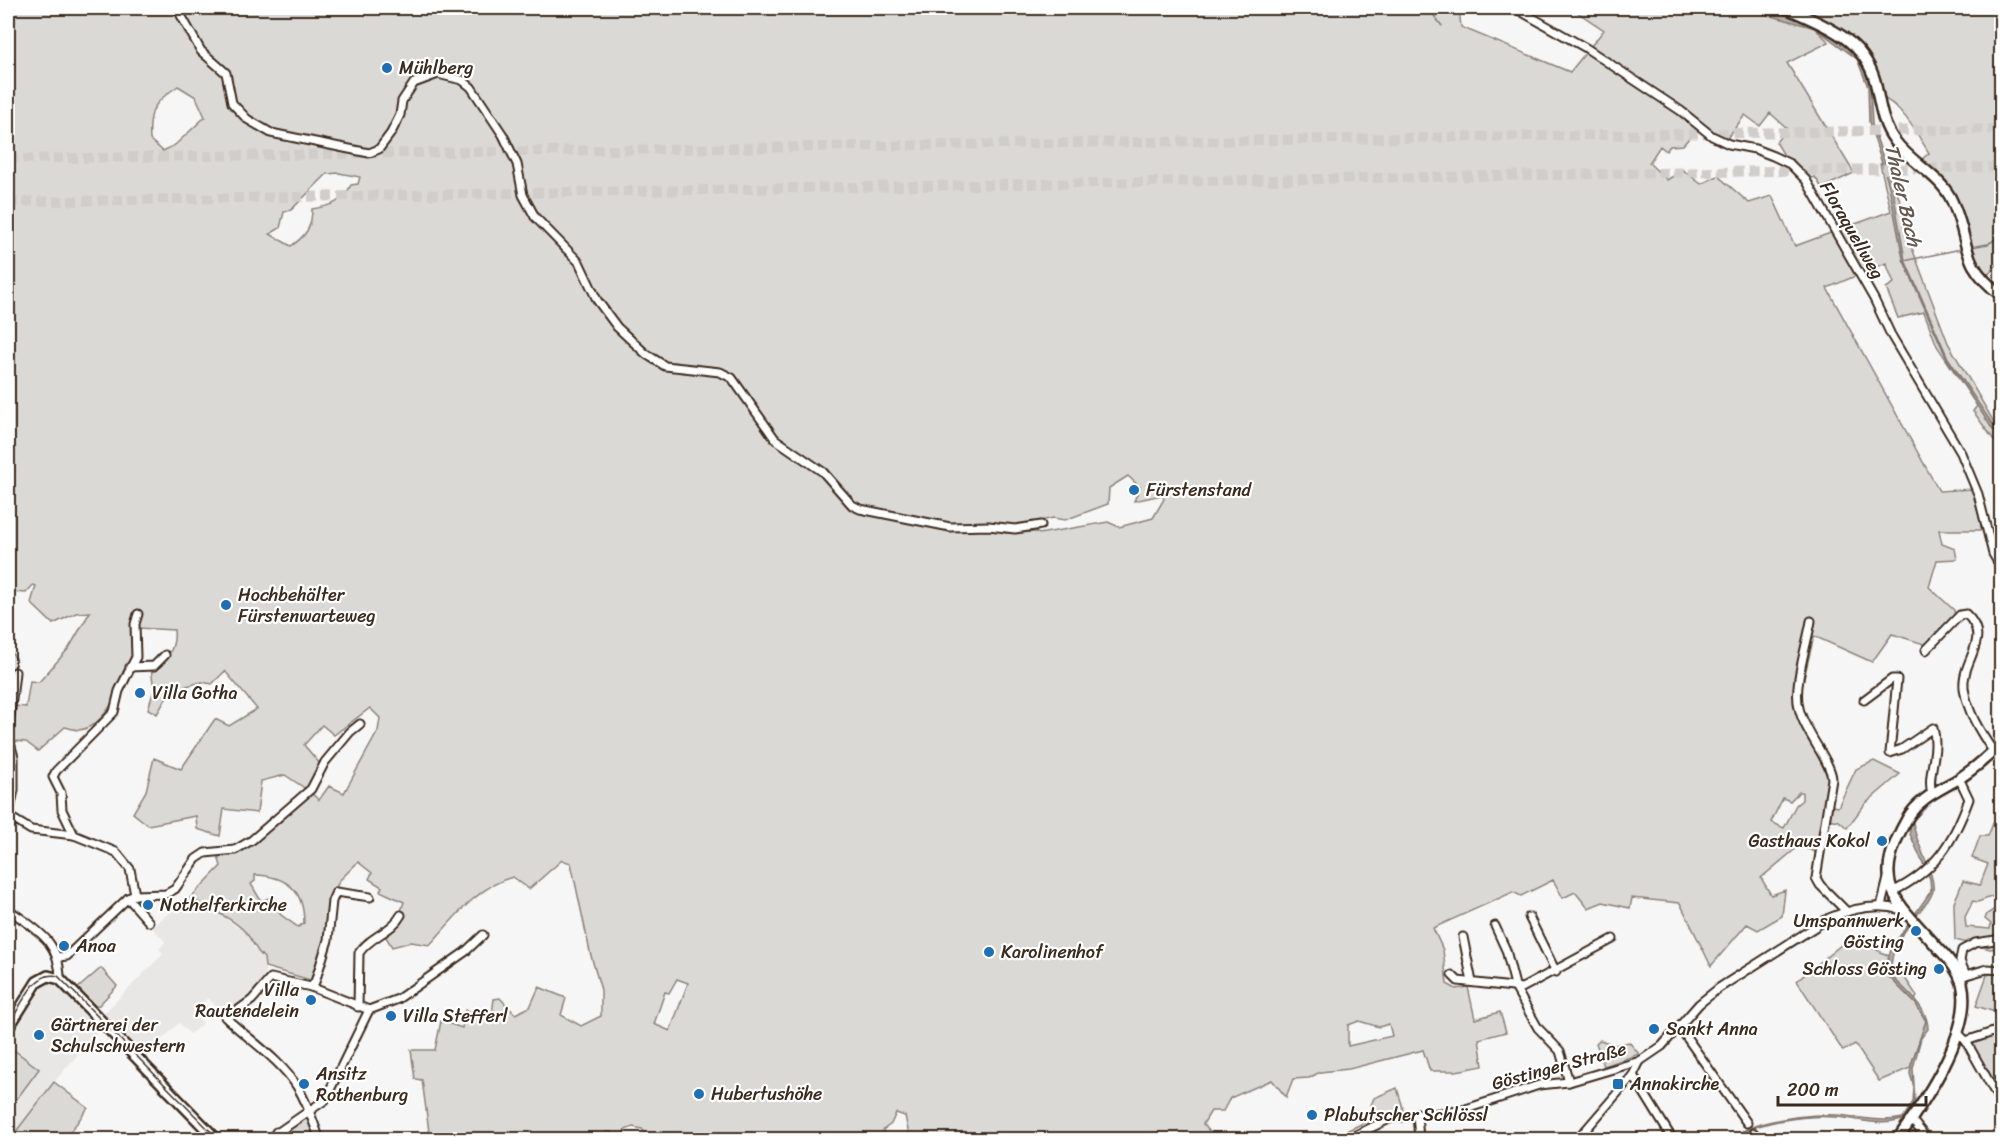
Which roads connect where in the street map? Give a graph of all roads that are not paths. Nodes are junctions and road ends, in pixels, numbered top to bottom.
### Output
1 (177, 8) edge
2 (1515, 8) edge
3 (1786, 8) edge
4 (2001, 296) edge
5 (1041, 525) dead end
6 (2001, 569) edge
7 (138, 614) dead end
8 (1811, 621) dead end
9 (1926, 650) dead end
10 (165, 656) dead end
11 (130, 668) junction
12 (15, 672) dead end
13 (1864, 700) dead end
14 (360, 724) dead end
15 (2001, 742) edge
16 (1993, 751) junction
17 (1961, 782) junction
18 (1932, 793) junction
19 (8, 818) edge
20 (20, 824) junction
21 (8, 826) edge
22 (74, 835) junction
23 (1888, 878) junction
24 (1892, 892) junction
25 (131, 897) junction
26 (370, 897) dead end
27 (1881, 906) junction
28 (8, 909) edge
29 (1846, 911) junction
30 (401, 915) dead end
31 (1529, 917) dead end
32 (1909, 917) junction
33 (148, 922) dead end
34 (1495, 926) dead end
35 (483, 935) dead end
36 (1463, 937) dead end
37 (1613, 939) dead end
38 (2001, 939) edge
39 (58, 957) junction
40 (2001, 970) edge
41 (1556, 972) junction
42 (1452, 975) dead end
43 (1963, 976) junction
44 (56, 977) junction
45 (1472, 982) junction
46 (311, 987) junction
47 (1516, 988) junction
48 (358, 1007) junction
49 (369, 1011) junction
50 (8, 1028) edge
51 (1680, 1028) junction
52 (2001, 1029) edge
53 (1957, 1032) junction
54 (1966, 1041) junction
55 (1640, 1061) junction
56 (1633, 1075) junction
57 (1569, 1082) junction
58 (2001, 1105) edge
59 (309, 1110) junction
60 (1417, 1113) junction
61 (1911, 1119) junction
62 (1748, 1124) dead end
63 (276, 1132) junction
64 (1583, 1132) junction
65 (1754, 1133) dead end
66 (217, 1140) edge
67 (267, 1140) edge
68 (284, 1140) edge
69 (320, 1140) edge
70 (1346, 1140) edge
71 (1419, 1140) edge
72 (1577, 1140) edge
73 (1588, 1140) edge
74 (1673, 1140) edge
75 (1760, 1140) edge
76 (1896, 1140) edge
77 (1928, 1140) edge

1 - 5 street
2 - 6 street, Floraquellweg
3 - 4 main road
7 - 11 street
8 - 29 street
9 - 16 street
10 - 11 street
11 - 22 street
12 - 19 street
13 - 18 street
14 - 25 street
15 - 16 main road
16 - 17 main road
17 - 18 main road
17 - 24 street
18 - 23 main road
19 - 20 street
20 - 21 street
20 - 22 street
22 - 25 street
23 - 24 main road
23 - 27 street
24 - 32 main road
25 - 33 street
25 - 39 street
26 - 46 street
27 - 29 street, Göstinger Straße
27 - 32 street, Göstinger Straße
28 - 39 street
29 - 51 street, Göstinger Straße
30 - 48 street
31 - 41 street
32 - 43 main road
34 - 47 street
35 - 49 street
36 - 45 street
37 - 41 street
38 - 43 street
39 - 44 street
40 - 43 street
41 - 47 street
42 - 45 street
43 - 53 main road
44 - 50 main road
44 - 66 main road
45 - 47 street
46 - 48 street
46 - 59 street
47 - 57 street
48 - 49 street
49 - 59 street
51 - 55 street, Göstinger Straße
51 - 62 street
52 - 54 street
53 - 54 street
53 - 61 main road
54 - 58 street
55 - 56 street
55 - 57 street, Göstinger Straße
56 - 64 street
56 - 74 street
57 - 60 street, Göstinger Straße
59 - 63 street
59 - 69 street
60 - 70 street, Göstinger Straße
60 - 71 street
61 - 76 main road
61 - 77 street
63 - 67 street
63 - 68 street
64 - 72 street
64 - 73 street
65 - 75 street

